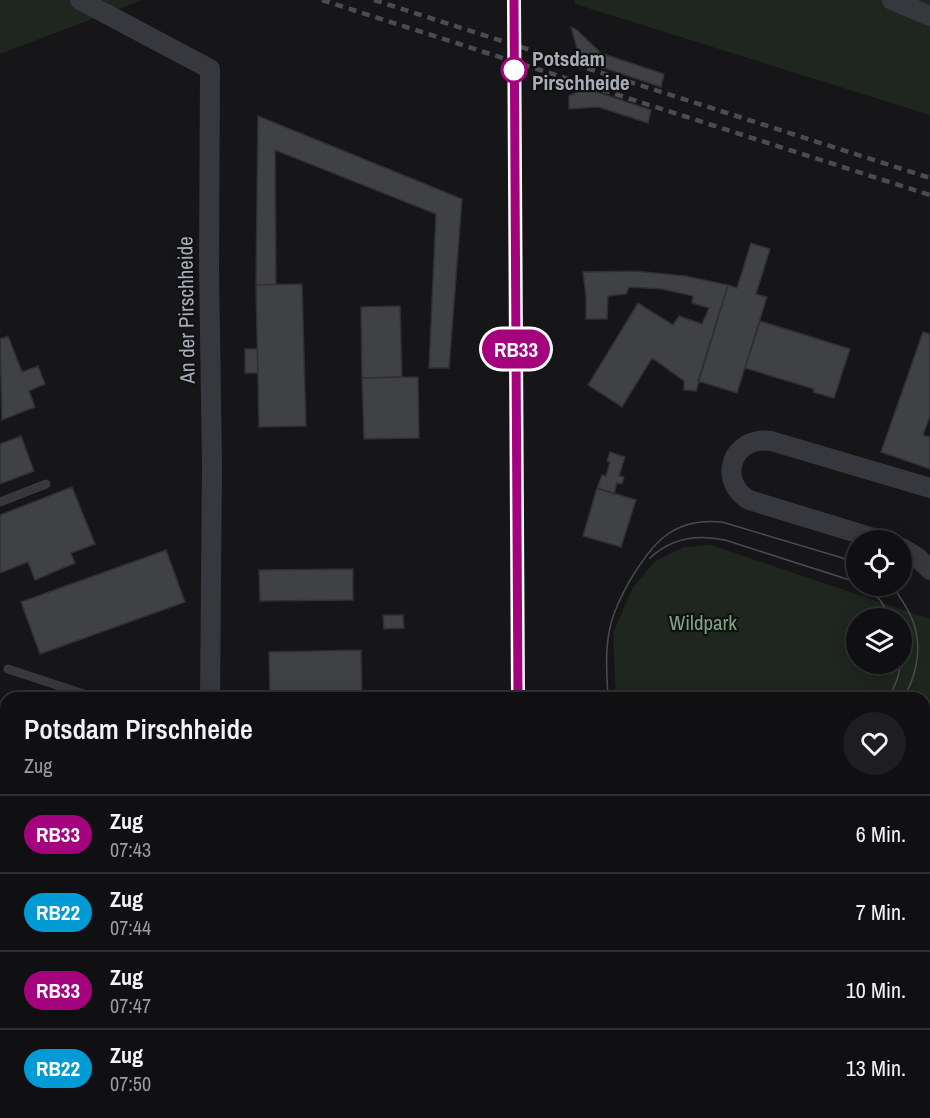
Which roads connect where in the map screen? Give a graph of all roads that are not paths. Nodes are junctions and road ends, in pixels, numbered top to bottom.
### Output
1 (80, 0) edge
2 (892, 0) edge
3 (930, 16) edge
4 (46, 484) dead end
5 (930, 488) edge
6 (0, 502) edge
7 (847, 530) edge
8 (912, 554) edge
9 (930, 570) edge
10 (8, 669) dead end
11 (78, 692) edge
12 (210, 692) edge

1 - 12 street, An der Pirschheide
2 - 3 street
4 - 6 lane
5 - 7 street
8 - 9 street
10 - 11 lane

